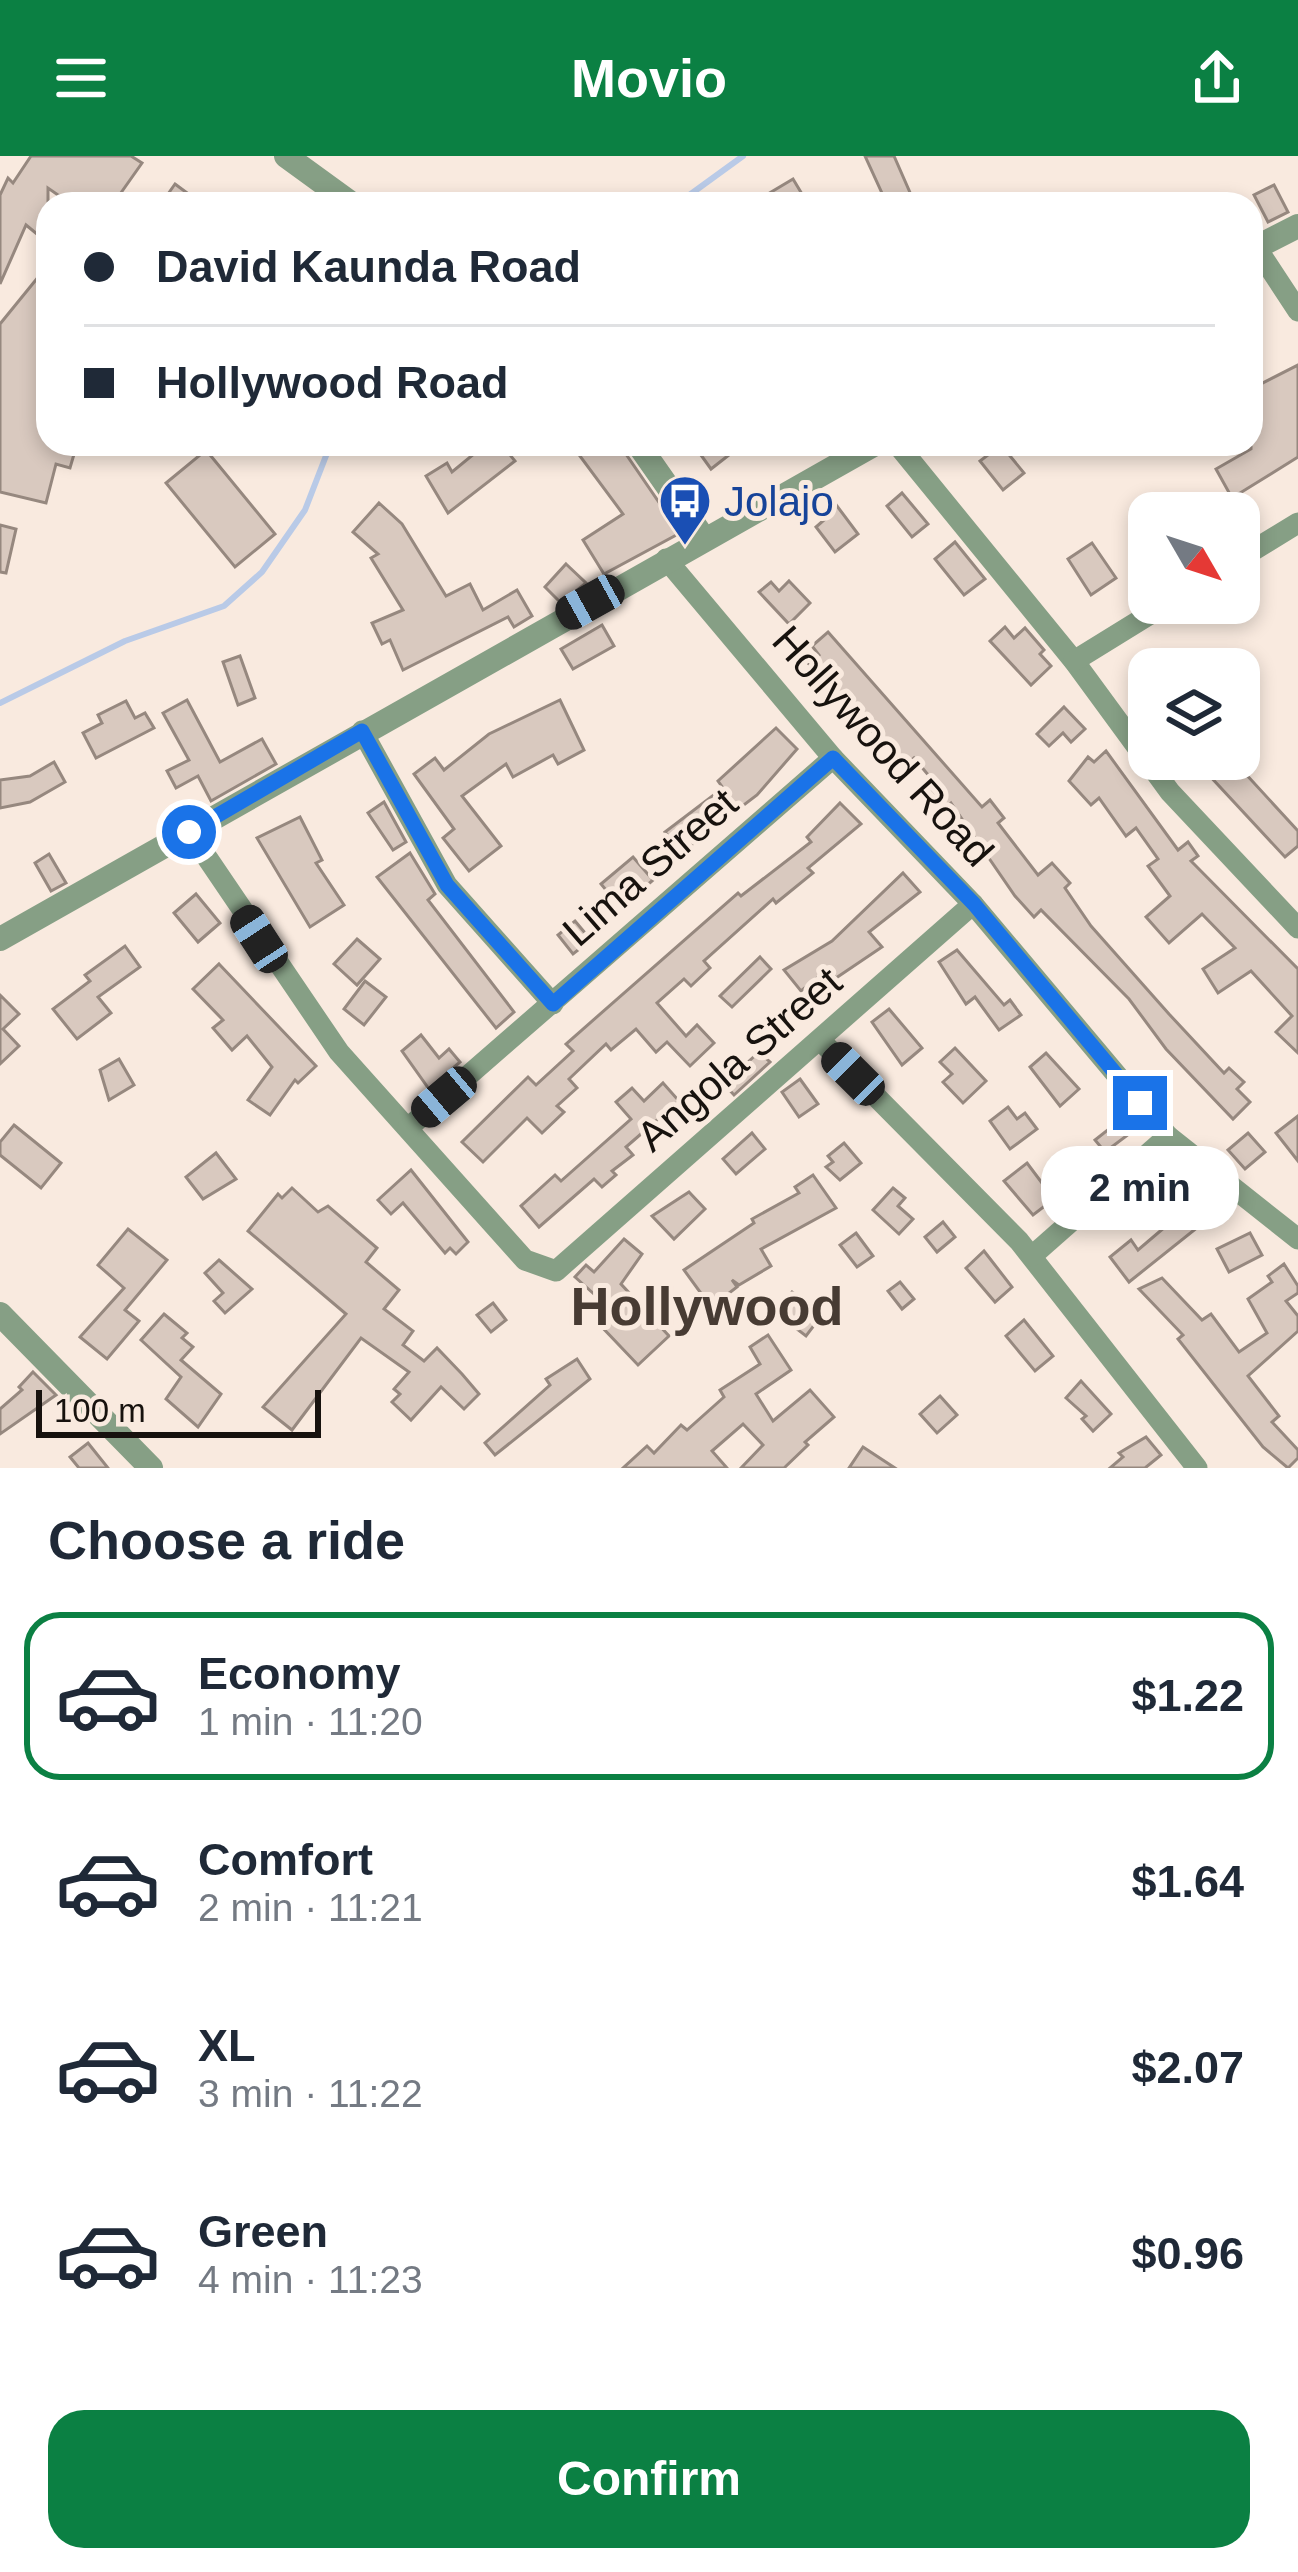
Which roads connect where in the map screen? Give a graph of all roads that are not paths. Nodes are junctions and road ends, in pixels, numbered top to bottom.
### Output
1 (286, 156) edge
2 (336, 192) edge
3 (1298, 226) edge
4 (1263, 243) edge
5 (1263, 262) edge
6 (1298, 310) edge
7 (646, 456) edge
8 (853, 456) edge
9 (907, 456) edge
10 (1298, 523) edge
11 (703, 537) junction
12 (1260, 546) edge
13 (666, 560) junction
14 (1134, 624) edge
15 (1074, 661) junction
16 (362, 731) junction
17 (833, 758) junction
18 (189, 832) junction
19 (974, 904) junction
20 (1298, 928) edge
21 (0, 939) edge
22 (553, 1004) junction
23 (820, 1040) junction
24 (408, 1128) junction
25 (1168, 1136) junction
26 (1298, 1239) edge
27 (1031, 1256) junction
28 (0, 1314) edge
29 (9, 1340) edge
30 (151, 1468) edge
31 (1197, 1468) edge

1 - 2 street
3 - 4 street
5 - 6 street
7 - 11 street
8 - 11 street
9 - 15 street
10 - 12 street
11 - 13 street
13 - 16 street
13 - 17 street, Hollywood Road
14 - 15 street
15 - 20 street
16 - 18 street
16 - 22 street
17 - 19 street, Hollywood Road
17 - 22 street, Lima Street
18 - 21 street
18 - 24 street
19 - 23 street, Angola Street
19 - 25 street, Hollywood Road
22 - 24 street, Lima Street
23 - 24 street, Angola Street
23 - 27 street
25 - 26 street, Hollywood Road
25 - 27 street
27 - 31 street
28 - 29 street
29 - 30 street

